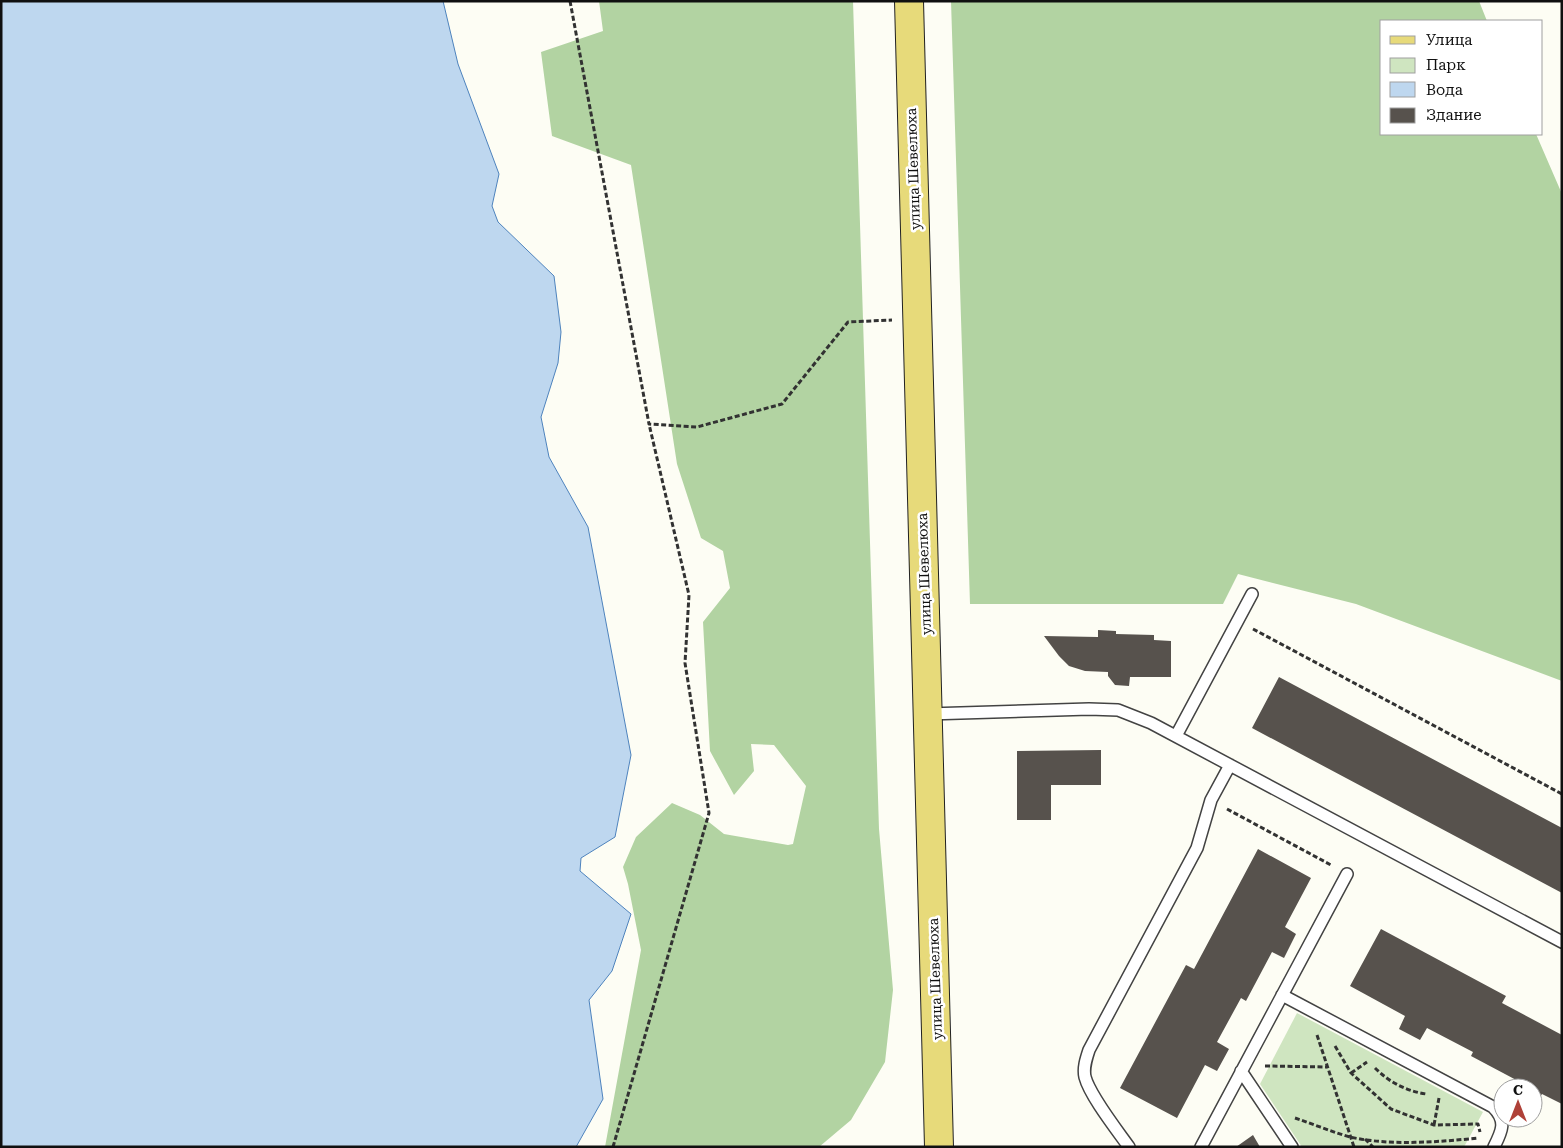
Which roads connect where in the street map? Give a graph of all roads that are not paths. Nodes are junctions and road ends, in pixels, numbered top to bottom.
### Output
1 (909, 1) edge
2 (1252, 594) dead end
3 (928, 714) junction
4 (1176, 736) junction
5 (1230, 765) junction
6 (1347, 874) road end
7 (1562, 942) edge
8 (1282, 995) junction
9 (1243, 1069) junction
10 (939, 1147) edge
11 (1129, 1147) edge
12 (1201, 1147) edge
13 (1292, 1147) edge
14 (1494, 1147) edge

1 - 3 main road, улица Шевелюха
2 - 4 lane
3 - 4 lane
3 - 10 main road, улица Шевелюха
4 - 5 lane
5 - 7 lane
5 - 11 lane
6 - 8 lane
8 - 9 lane
8 - 14 lane
9 - 12 lane
9 - 13 lane

